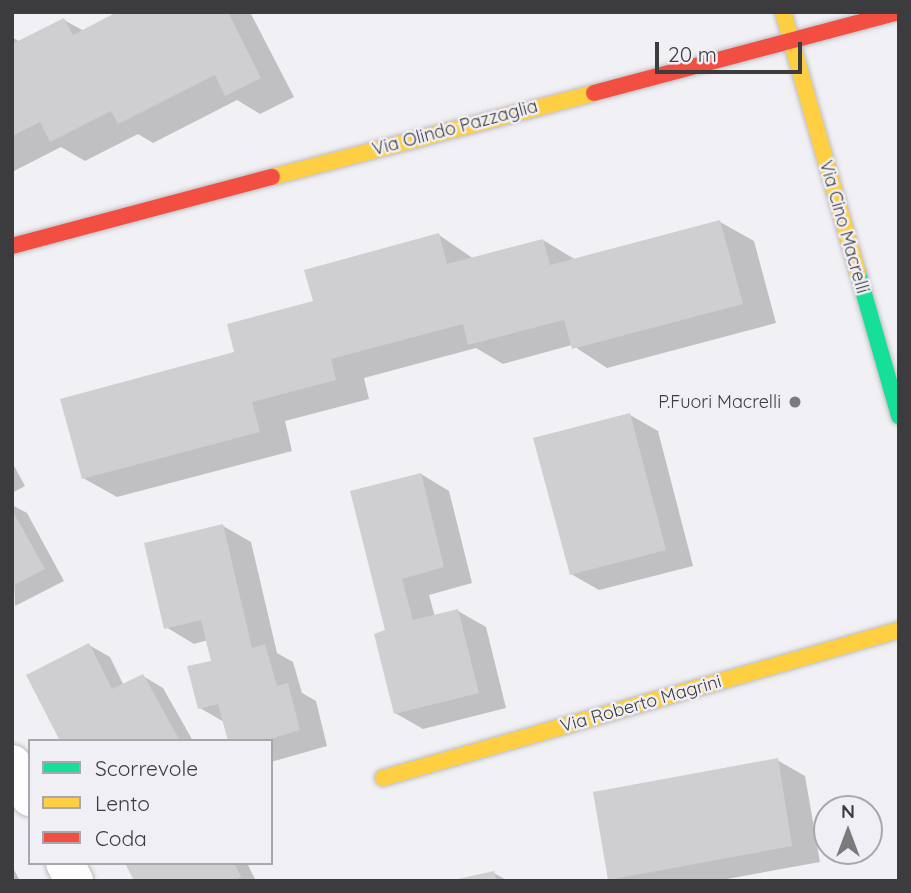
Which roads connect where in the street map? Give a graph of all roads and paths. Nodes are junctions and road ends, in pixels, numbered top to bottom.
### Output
1 (783, 12) edge
2 (899, 12) edge
3 (789, 39) junction
4 (12, 246) edge
5 (899, 416) edge
6 (899, 629) edge
7 (12, 764) edge
8 (383, 778) dead end
9 (28, 793) edge
10 (66, 865) edge
11 (74, 881) edge

1 - 3 street, Via Cino Macrelli
2 - 3 street, Via Olindo Pazzaglia
3 - 4 street, Via Olindo Pazzaglia
3 - 5 street, Via Cino Macrelli
6 - 8 street, Via Roberto Magrini
7 - 9 street
10 - 11 street

